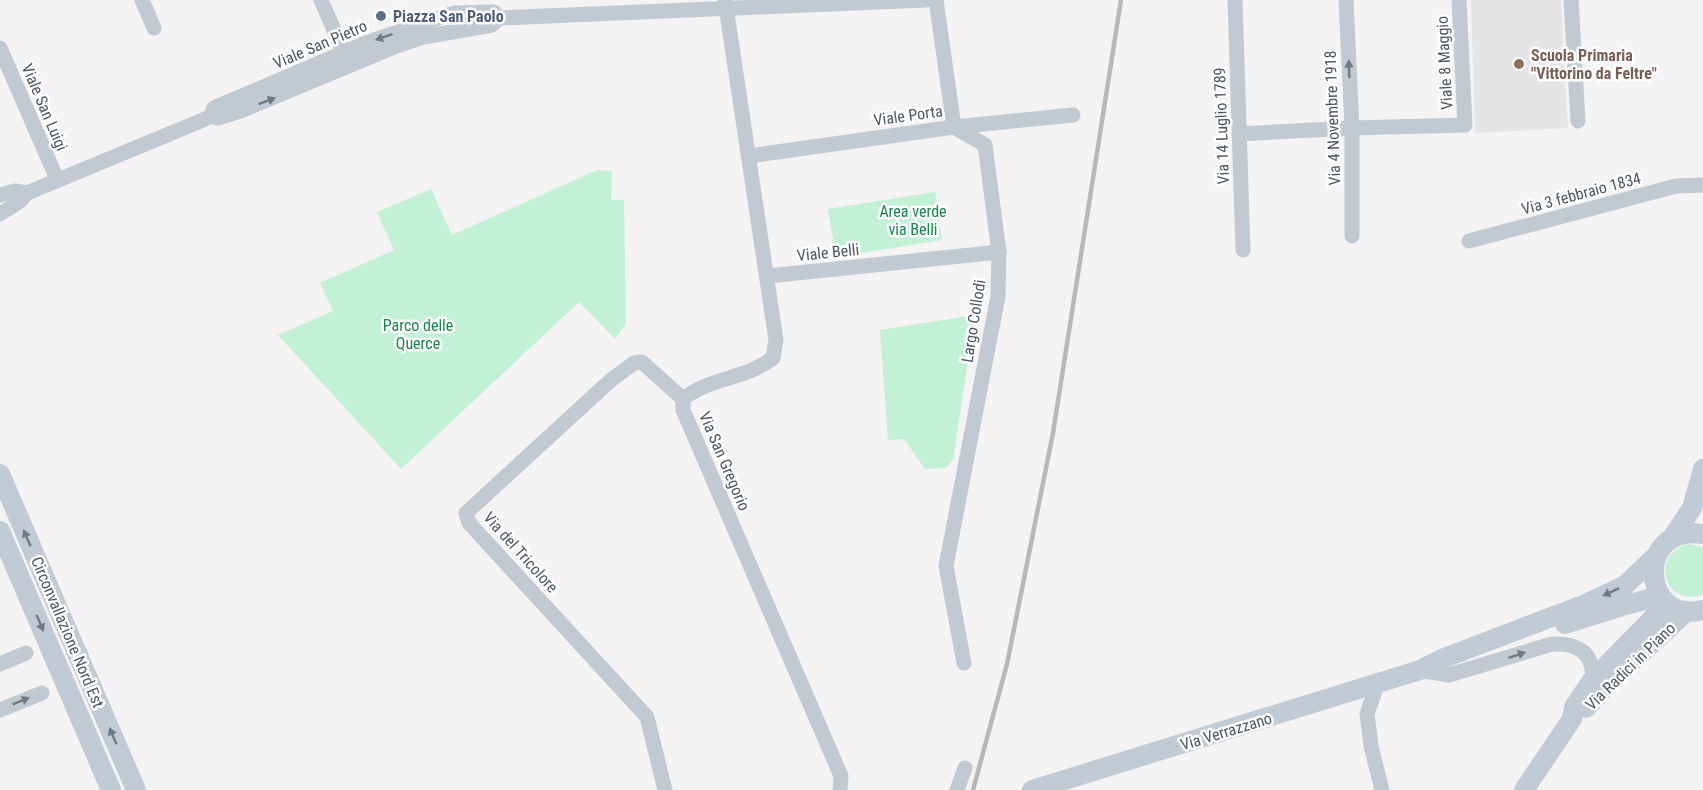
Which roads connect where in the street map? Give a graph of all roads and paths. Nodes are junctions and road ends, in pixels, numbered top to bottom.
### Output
1 (142, 0) edge
2 (321, 0) edge
3 (926, 0) edge
4 (936, 0) edge
5 (1235, 0) edge
6 (1346, 0) edge
7 (1459, 0) edge
8 (1571, 0) edge
9 (726, 4) edge
10 (499, 18) junction
11 (154, 28) dead end
12 (0, 48) edge
13 (344, 53) junction
14 (359, 61) junction
15 (301, 86) junction
16 (1072, 115) dead end
17 (211, 116) junction
18 (1578, 121) dead end
19 (954, 127) junction
20 (1352, 128) junction
21 (1239, 134) junction
22 (749, 156) junction
23 (57, 179) junction
24 (1703, 185) edge
25 (27, 192) junction
26 (0, 195) edge
27 (0, 214) edge
28 (1352, 236) dead end
29 (1469, 241) dead end
30 (1244, 250) dead end
31 (999, 252) junction
32 (768, 276) junction
33 (683, 399) junction
34 (1703, 469) edge
35 (0, 474) edge
36 (0, 531) edge
37 (1703, 534) edge
38 (1672, 538) junction
39 (1656, 556) junction
40 (1662, 598) junction
41 (1698, 611) edge
42 (26, 653) dead end
43 (964, 663) dead end
44 (0, 664) edge
45 (1420, 670) junction
46 (1593, 680) junction
47 (1377, 685) junction
48 (42, 693) dead end
49 (0, 710) edge
50 (1572, 719) junction
51 (965, 768) dead end
52 (111, 790) edge
53 (136, 790) edge
54 (665, 790) edge
55 (840, 790) edge
56 (957, 790) edge
57 (1032, 790) edge
58 (1382, 790) edge
59 (1524, 790) edge

1 - 11 street
2 - 13 street
3 - 9 street
4 - 19 street
5 - 21 street, Via 14 Luglio 1789
20 -> 6 street, Via 4 Novembre 1918
7 - 20 street, Viale 8 Maggio
8 - 18 street
9 - 10 street
9 - 22 street, Via San Gregorio
10 -> 13 street, Viale San Pietro
10 - 14 street, Viale San Pietro
12 - 23 street, Viale San Luigi
13 - 14 street
13 - 15 street
13 - 17 street, Viale San Pietro
14 - 15 street, Viale San Pietro
17 -> 15 street, Viale San Pietro
16 - 19 street, Viale Porta
17 - 23 street, Viale San Pietro
19 - 22 street, Viale Porta
19 - 31 street, Largo Collodi
20 - 21 street
20 - 28 street, Via 4 Novembre 1918
21 - 30 street, Via 14 Luglio 1789
22 - 32 street, Via San Gregorio
23 - 25 street, Viale San Pietro
24 - 29 street, Via 3 febbraio 1834
25 - 26 street
25 - 27 street
31 - 32 street, Viale Belli
31 - 43 street, Largo Collodi
32 - 33 street, Via San Gregorio
33 - 54 street, Via del Tricolore
33 - 55 street, Via San Gregorio
34 - 38 main road
53 -> 35 main road, Circonvallazione Nord Est
36 -> 52 main road, Circonvallazione Nord Est
37 - 38 main road
38 - 39 main road
39 - 40 main road, Via Radici in Piano
39 -> 45 main road, Via Verrazzano
40 - 41 main road, Via Radici in Piano
40 - 45 main road, Via Verrazzano
40 - 46 main road, Via Radici in Piano
41 - 50 main road, Via Radici in Piano
42 - 44 street
45 -> 46 street, Via Verrazzano
45 - 47 main road, Via Verrazzano
46 - 50 main road, Via Radici in Piano
47 - 57 main road, Via Verrazzano
47 - 58 street
49 -> 48 street
50 - 59 main road, Via Radici in Piano
51 - 56 street

